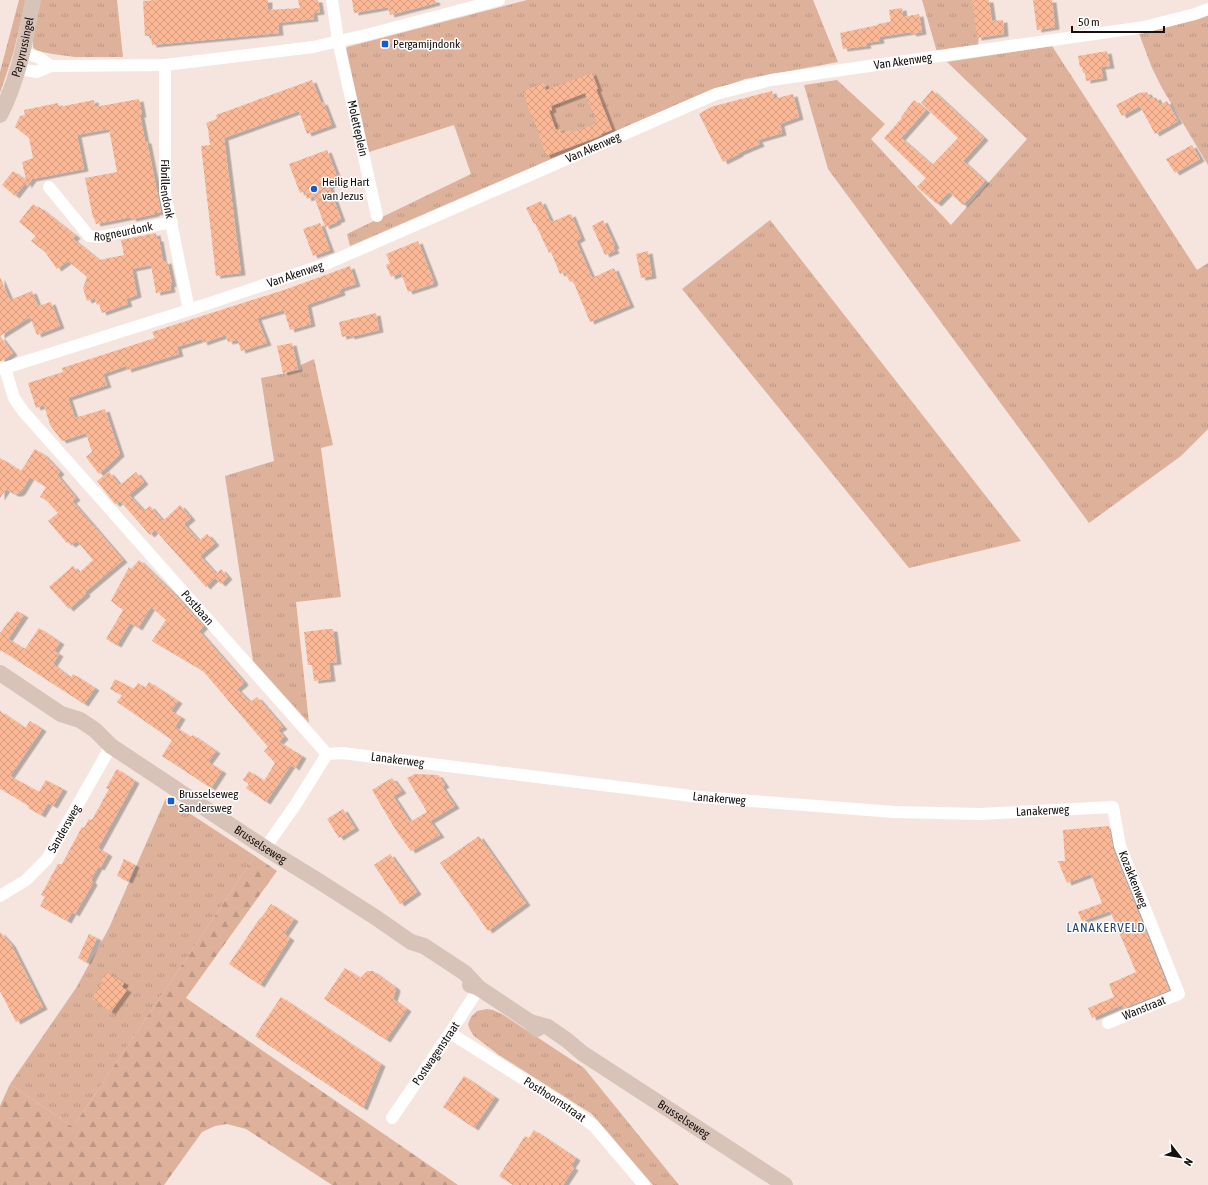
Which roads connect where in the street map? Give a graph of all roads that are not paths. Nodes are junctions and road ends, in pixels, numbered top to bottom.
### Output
1 (33, 0) edge
2 (332, 0) edge
3 (499, 0) edge
4 (1208, 8) edge
5 (338, 40) junction
6 (23, 53) junction
7 (165, 65) junction
8 (50, 66) junction
9 (19, 69) junction
10 (0, 115) edge
11 (49, 187) dead end
12 (377, 216) dead end
13 (172, 222) junction
14 (189, 310) junction
15 (3, 368) edge
16 (0, 673) edge
17 (111, 746) junction
18 (327, 754) junction
19 (1114, 807) joint
20 (265, 848) junction
21 (0, 896) edge
22 (479, 988) junction
23 (1179, 994) joint
24 (1108, 1022) dead end
25 (450, 1033) junction
26 (392, 1118) dead end
27 (644, 1185) edge
28 (785, 1185) edge

1 - 6 street, Papyrussingel
2 - 5 street, Moletteplein
3 - 5 street
4 - 14 street, Van Akenweg
5 - 7 street
5 - 12 street, Moletteplein
6 - 8 street
6 - 9 street, Papyrussingel
7 - 8 street
7 - 13 street, Fibrillendonk
8 - 9 street
9 - 10 street, Papyrussingel
11 - 13 street, Rogneurdonk
13 - 14 street, Fibrillendonk
14 - 15 street, Van Akenweg
15 - 18 street, Postbaan
16 - 17 street, Brusselseweg
17 - 20 street, Brusselseweg
17 - 21 street, Sandersweg
18 - 19 street, Lanakerweg
18 - 20 street
19 - 23 street, Kozakkenweg
20 - 22 street, Brusselseweg
22 - 25 street, Postwagenstraat
22 - 28 street, Brusselseweg
23 - 24 street, Wanstraat
25 - 26 street, Postwagenstraat
25 - 27 street, Posthoornstraat

